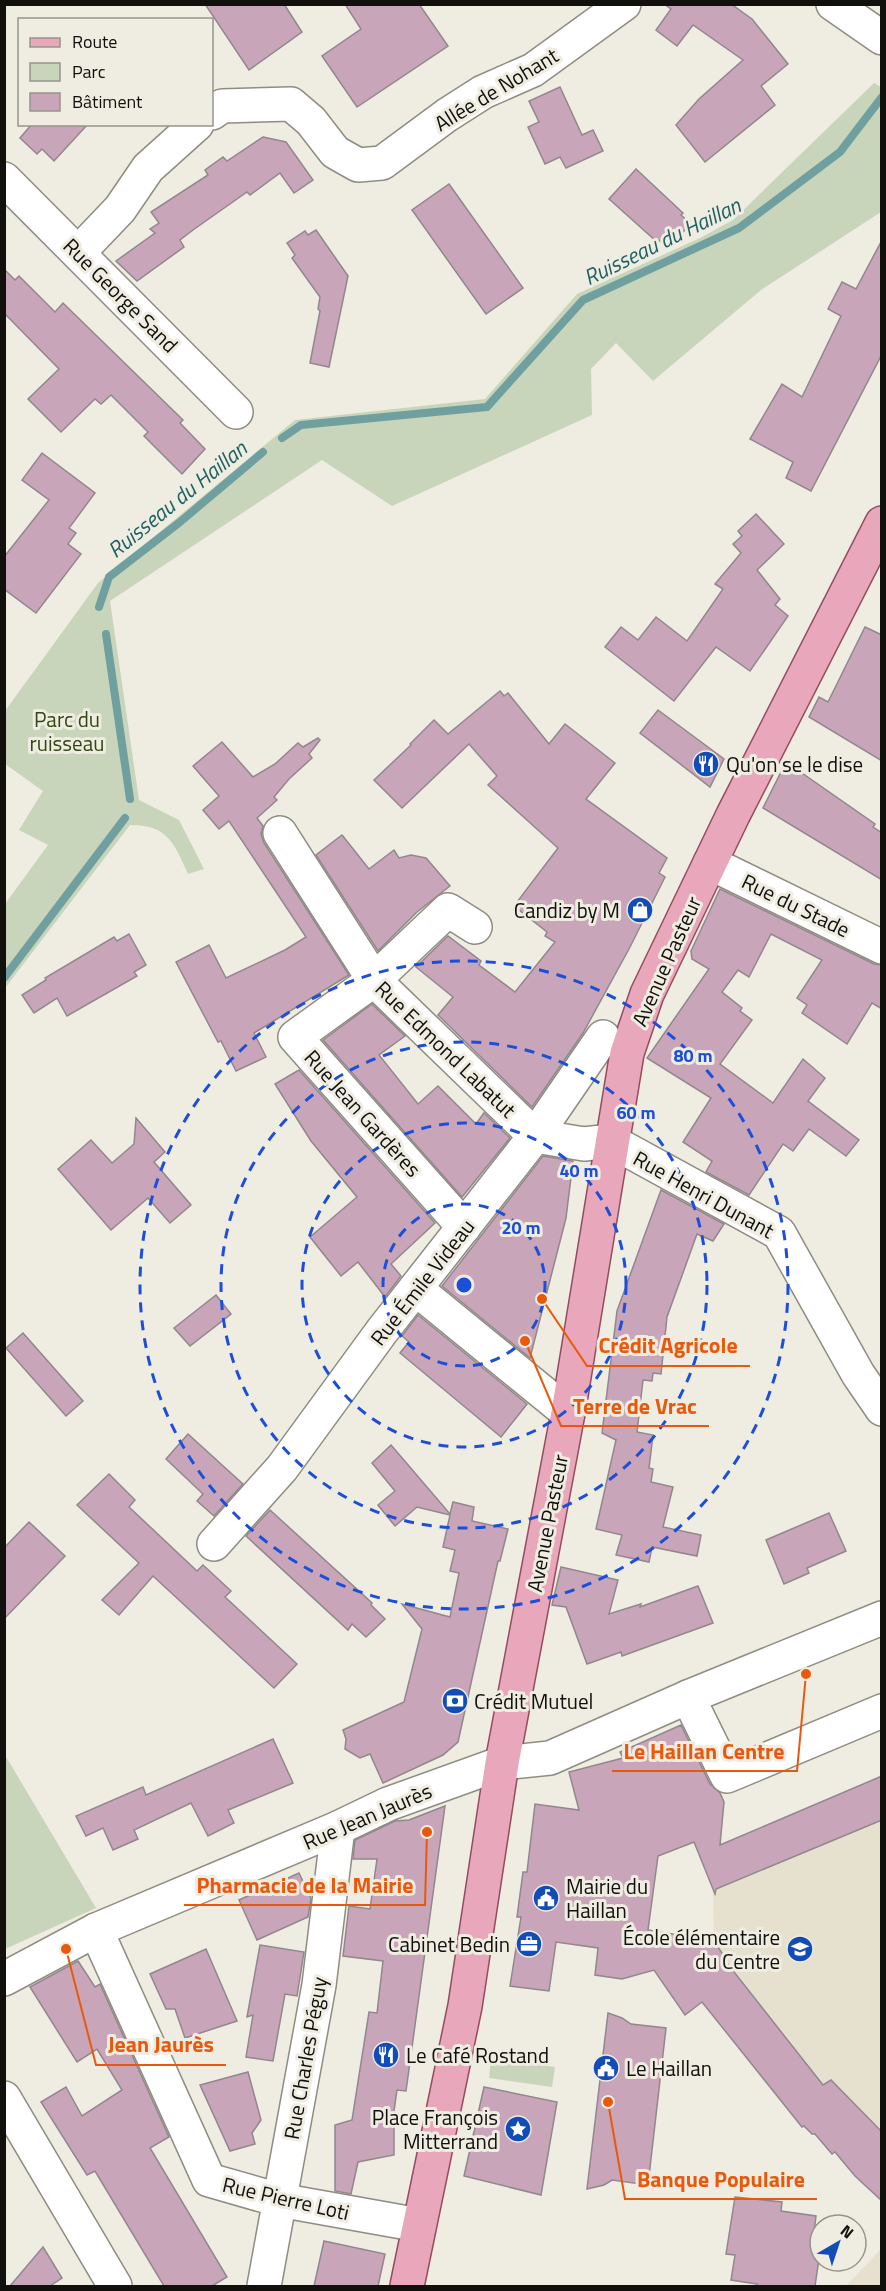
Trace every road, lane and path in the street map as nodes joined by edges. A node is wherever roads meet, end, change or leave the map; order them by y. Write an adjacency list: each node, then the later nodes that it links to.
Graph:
1 (624, 4): 4 (street, Allée de Nohant)
2 (833, 4): 3 (street)
3 (882, 38)
4 (213, 112)
5 (195, 126): 7 (street)
6 (4, 179): 7 (street, Rue George Sand)
7 (79, 252): 8 (street, Rue George Sand)
8 (236, 412)
9 (882, 523): 11 (main road, Avenue Pasteur)
10 (280, 833): 14 (street, Rue Edmond Labatut)
11 (710, 863): 13 (street, Rue du Stade); 17 (main road, Avenue Pasteur)
12 (475, 927): 14 (street, Rue Jean Gardères)
13 (882, 947)
14 (374, 981): 16 (street, Rue Edmond Labatut); 18 (street, Rue Jean Gardères)
15 (603, 1036): 16 (street, Rue Émile Videau)
16 (535, 1136): 17 (street); 18 (street, Rue Émile Videau)
17 (611, 1141): 20 (street, Rue Henri Dunant); 21 (main road, Avenue Pasteur)
18 (464, 1227): 19 (street, Rue Émile Videau)
19 (416, 1289): 21 (street); 22 (street, Rue Émile Videau)
20 (882, 1408)
21 (568, 1413): 26 (main road, Avenue Pasteur)
22 (214, 1544)
23 (882, 1618): 24 (street, Rue Jean Jaurès)
24 (688, 1697): 25 (street); 26 (street, Rue Jean Jaurès)
25 (882, 1712)
26 (502, 1763): 27 (street, Rue Jean Jaurès); 32 (main road, Avenue Pasteur)
27 (338, 1828): 28 (street, Rue Jean Jaurès); 31 (street, Rue Charles Péguy)
28 (96, 1930): 29 (street, Rue Jean Jaurès); 31 (street, Rue Pierre Loti)
29 (4, 1979)
30 (4, 2098): 33 (street)
31 (279, 2200): 32 (street, Rue Pierre Loti); 34 (street, Rue Charles Péguy)
32 (419, 2225): 35 (main road, Avenue Pasteur)
33 (115, 2286)
34 (264, 2286)
35 (407, 2286)

